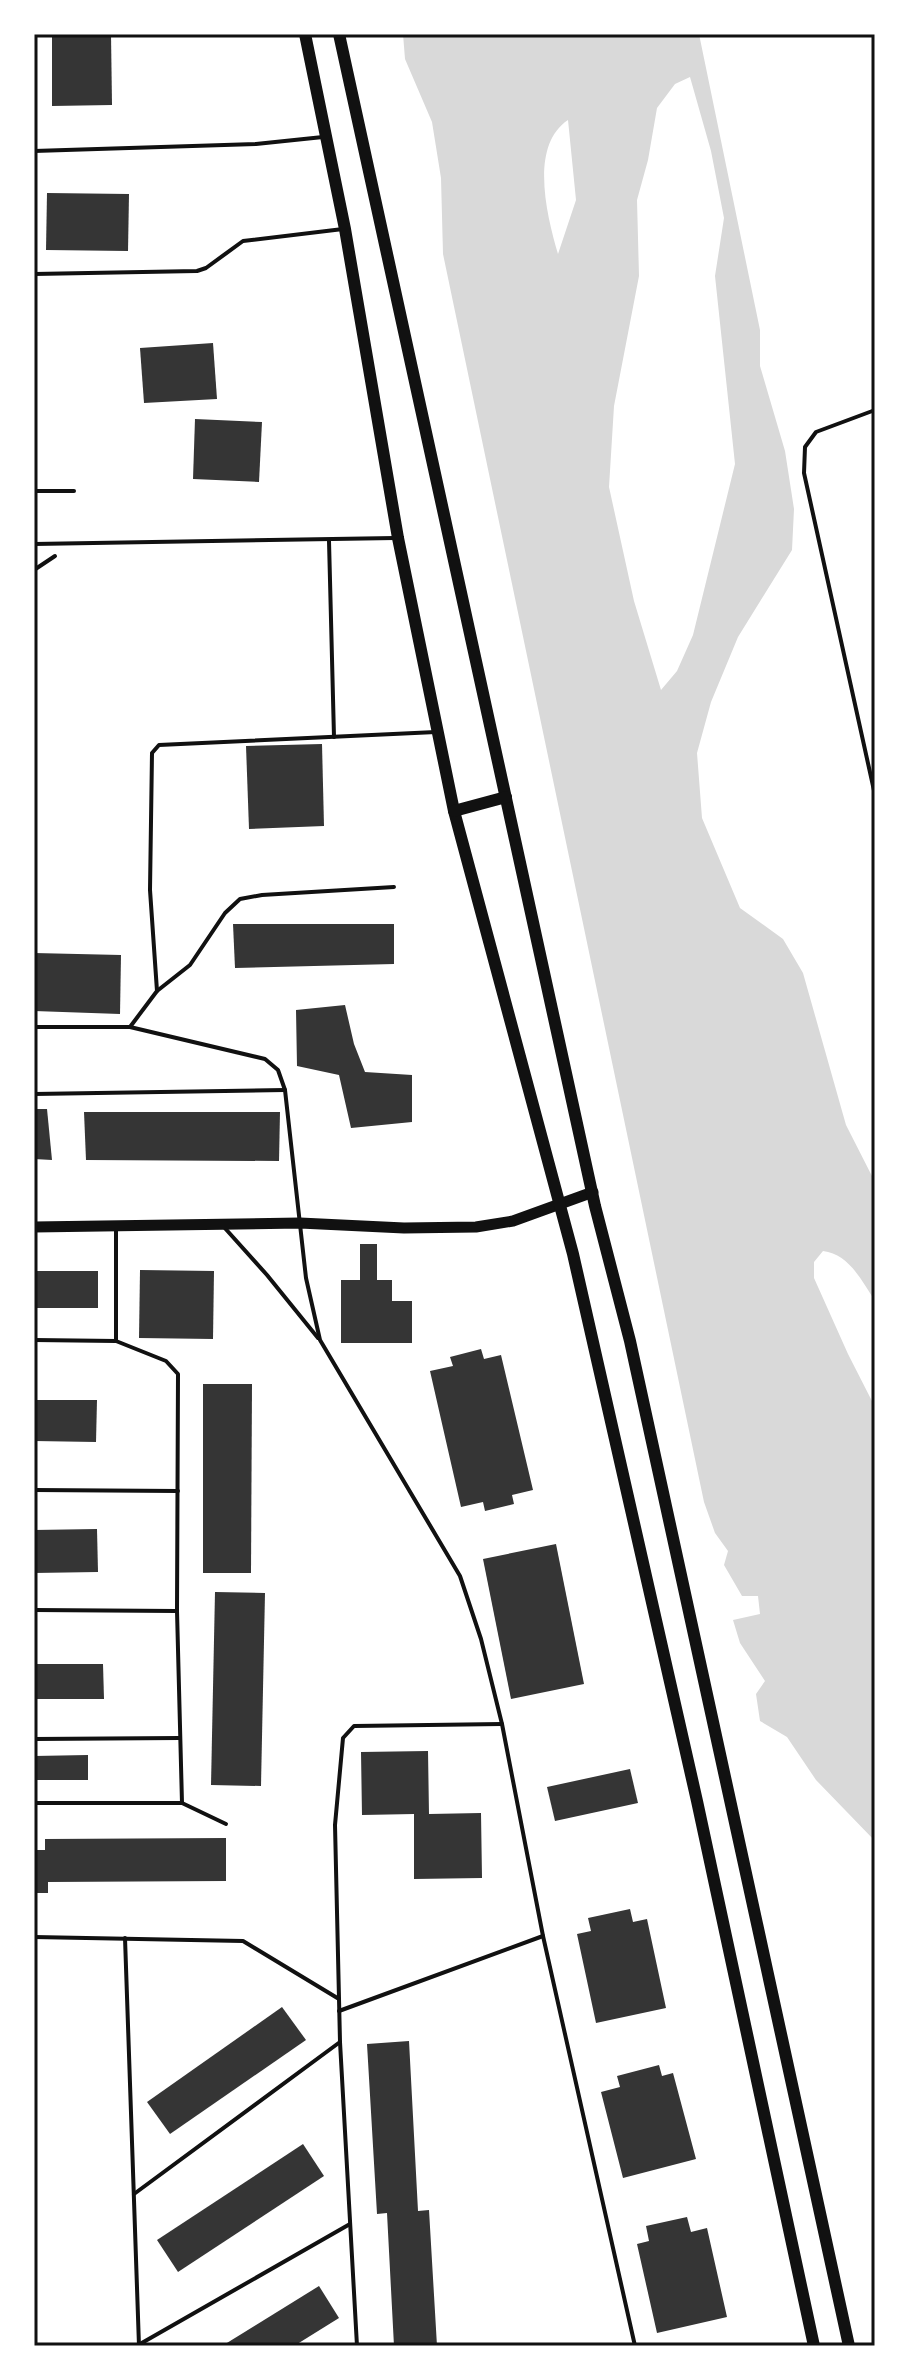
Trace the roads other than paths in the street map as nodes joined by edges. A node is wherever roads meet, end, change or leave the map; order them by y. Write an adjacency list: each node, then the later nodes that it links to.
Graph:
1 (305, 34): 3 (main road)
2 (339, 34): 16 (main road)
3 (326, 137): 4 (lane); 5 (main road)
4 (34, 151)
5 (345, 229): 6 (lane); 10 (main road)
6 (34, 274)
7 (875, 410): 15 (lane)
8 (34, 491): 9 (lane)
9 (74, 491)
10 (398, 538): 11 (lane); 13 (main road)
11 (329, 541): 12 (lane); 14 (lane)
12 (34, 544)
13 (436, 732): 14 (lane); 17 (main road)
14 (334, 737): 19 (lane)
15 (875, 795)
16 (506, 797): 17 (main road); 24 (main road)
17 (454, 811): 25 (main road)
18 (394, 887): 19 (lane)
19 (157, 991): 21 (lane)
20 (34, 1027): 21 (lane)
21 (130, 1027): 22 (lane)
22 (285, 1090): 23 (lane); 26 (lane)
23 (34, 1094)
24 (593, 1192): 25 (street); 55 (main road)
25 (558, 1206): 26 (street); 54 (main road)
26 (300, 1223): 27 (street); 31 (lane)
27 (221, 1225): 29 (street); 31 (lane)
28 (34, 1227): 29 (street)
29 (116, 1227): 32 (lane)
30 (34, 1340): 32 (lane)
31 (320, 1340): 37 (lane)
32 (116, 1341): 34 (lane)
33 (34, 1490): 34 (lane)
34 (178, 1491): 36 (lane)
35 (34, 1610): 36 (lane)
36 (177, 1611): 38 (lane)
37 (502, 1724): 43 (lane); 46 (lane)
38 (180, 1738): 39 (lane); 41 (lane)
39 (34, 1739)
40 (34, 1803): 41 (lane)
41 (182, 1803): 42 (lane)
42 (226, 1824)
43 (543, 1936): 47 (lane); 53 (lane)
44 (34, 1937): 45 (lane)
45 (125, 1938): 46 (lane); 49 (lane)
46 (339, 1999): 47 (lane)
47 (339, 2011): 48 (lane)
48 (340, 2042): 49 (lane); 50 (lane)
49 (134, 2194): 51 (lane)
50 (350, 2224): 51 (lane); 52 (lane)
51 (139, 2345)
52 (357, 2346)
53 (635, 2346)
54 (814, 2346)
55 (849, 2346)

